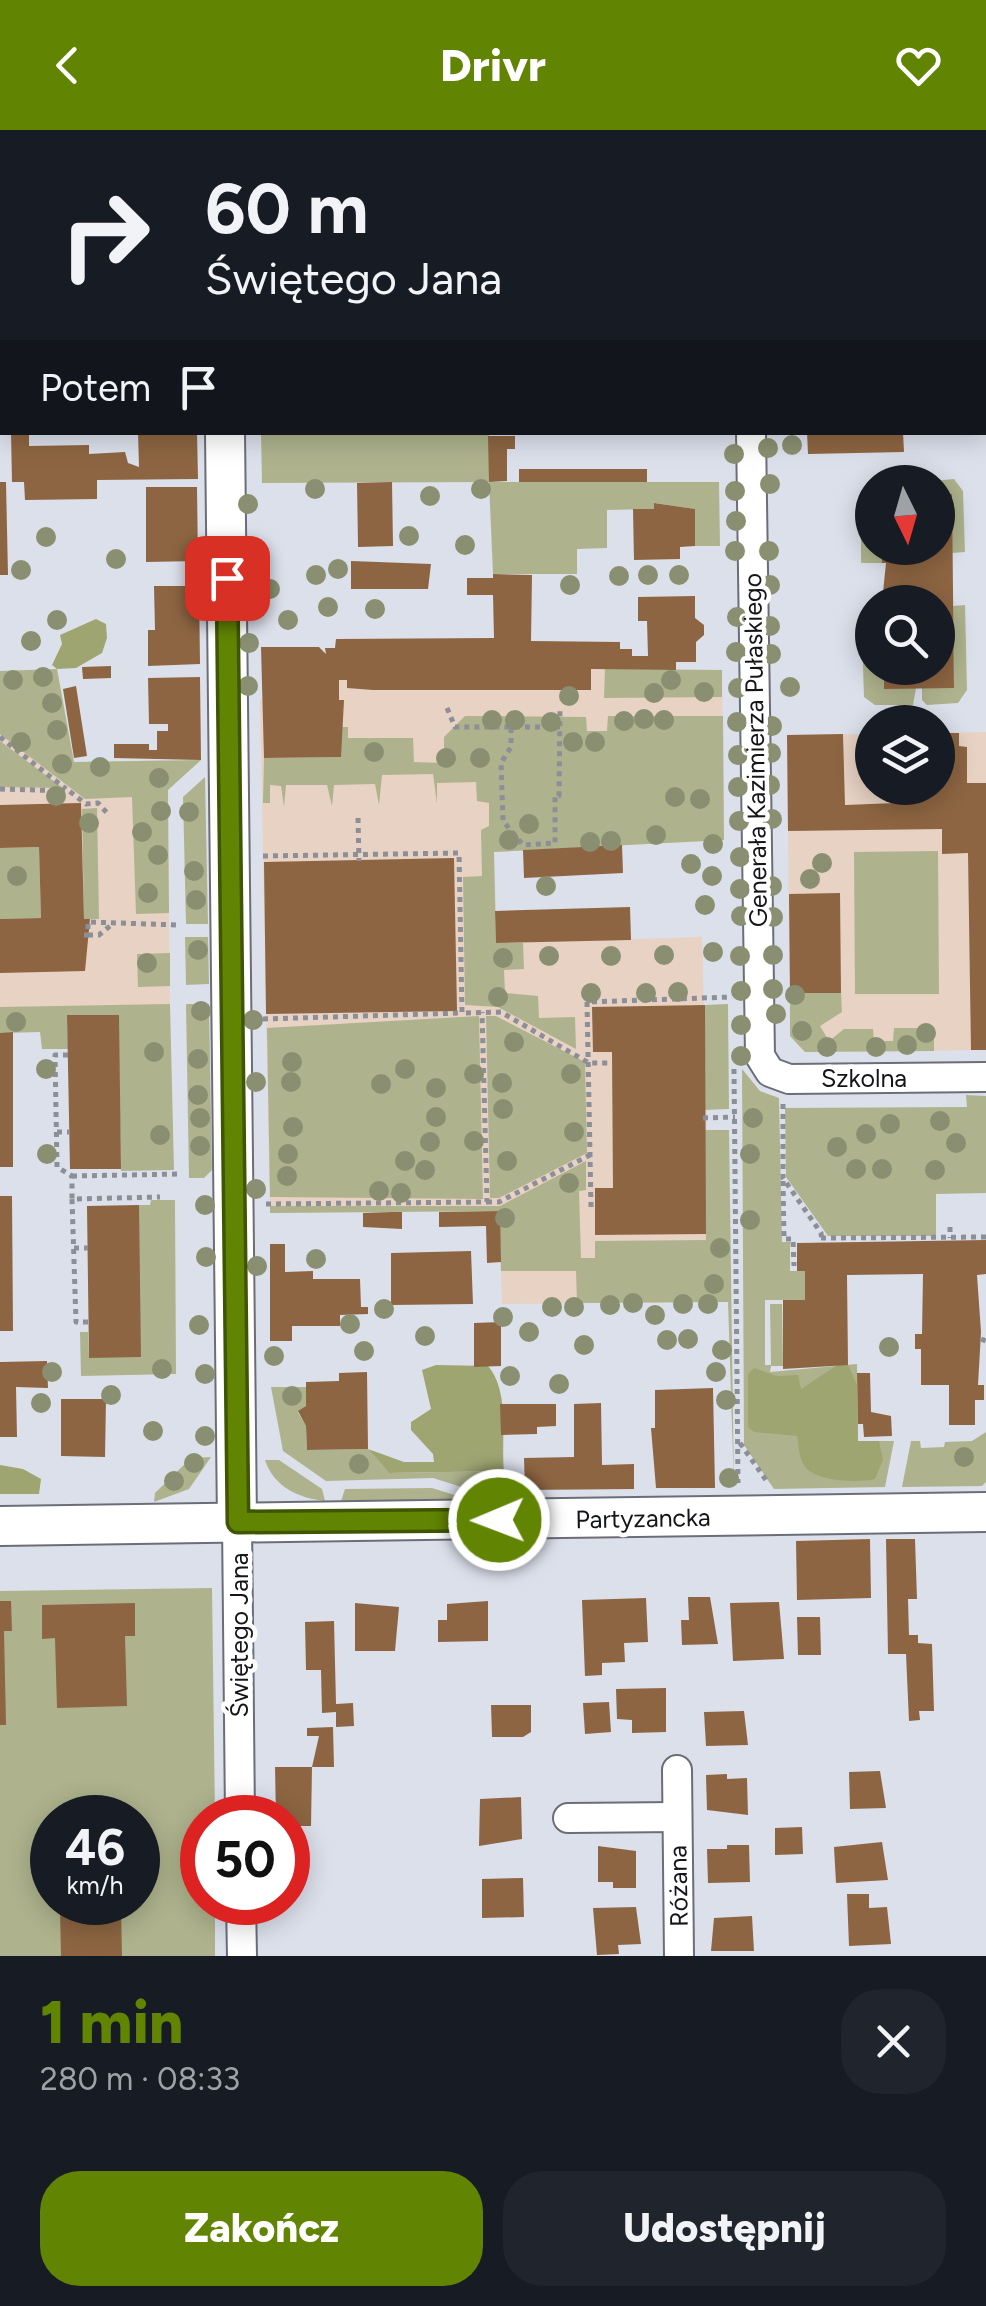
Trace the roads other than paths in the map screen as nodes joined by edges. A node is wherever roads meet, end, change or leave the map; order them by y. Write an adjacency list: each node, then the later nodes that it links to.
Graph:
1 (225, 435): 6 (main road, Świętego Jana)
2 (751, 435): 3 (street, Generała Kazimierza Pułaskiego)
3 (765, 1066): 4 (street, Szkolna)
4 (980, 1079)
5 (986, 1512): 6 (main road, Partyzancka)
6 (238, 1522): 7 (main road, Partyzancka); 9 (street, Świętego Jana)
7 (0, 1526)
8 (677, 1770): 10 (street, Różana)
9 (240, 1795)
10 (677, 1817): 11 (street, Różana); 14 (street, Różana)
11 (568, 1818)
12 (241, 1925): 13 (street)
13 (242, 1956)
14 (678, 1956)

